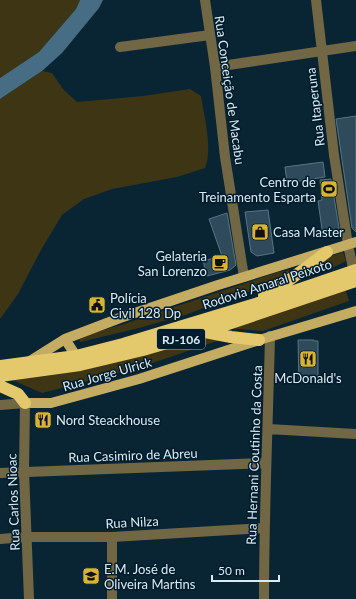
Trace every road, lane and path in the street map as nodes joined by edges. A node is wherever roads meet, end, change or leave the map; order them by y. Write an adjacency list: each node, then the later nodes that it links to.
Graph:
1 (205, 0): 3 (street, Rua Conceição de Macabu)
2 (316, 0): 6 (street, Rua Itaperuna)
3 (210, 36): 5 (street); 7 (street, Rua Conceição de Macabu)
4 (356, 46): 6 (street)
5 (120, 47)
6 (322, 51): 7 (street); 8 (street, Rua Itaperuna)
7 (215, 67): 11 (street, Rua Conceição de Macabu)
8 (352, 244): 9 (main road); 10 (street, Rua Itaperuna)
9 (327, 252): 11 (main road); 12 (highway)
10 (355, 274): 12 (highway, Rodovia Amaral Peixoto / RJ-106); 14 (highway, Rodovia Amaral Peixoto / RJ-106)
11 (244, 277): 16 (main road)
12 (234, 310): 17 (highway, Rodovia Amaral Peixoto / RJ-106)
13 (356, 311): 15 (main road, Rua Jorge Ulrick)
14 (204, 332): 15 (highway); 20 (highway, Rodovia Amaral Peixoto / RJ-106)
15 (265, 338): 22 (main road, Rua Jorge Ulrick); 24 (street, Rua Hernani Coutinho da Costa)
16 (65, 339): 17 (main road); 18 (main road)
17 (76, 356): 18 (highway, Rodovia Amaral Peixoto / RJ-106)
18 (28, 362): 19 (highway, Rodovia Amaral Peixoto / RJ-106)
19 (0, 366)
20 (0, 376)
21 (0, 386): 22 (highway)
22 (25, 403): 23 (street, Rua Jorge Ulrick); 27 (street, Rua Carlos Nioac)
23 (0, 405)
24 (268, 429): 25 (street); 26 (street, Rua Hernani Coutinho da Costa)
25 (356, 434)
26 (266, 463): 27 (street, Rua Casimiro de Abreu); 29 (street, Rua Hernani Coutinho da Costa)
27 (24, 472): 28 (street, Rua Casimiro de Abreu); 30 (street, Rua Carlos Nioac)
28 (0, 473)
29 (264, 528): 31 (street, Rua Nilza); 35 (street, Rua Hernani Coutinho da Costa)
30 (26, 537): 31 (street, Rua Nilza); 32 (street, Rua Nilza); 33 (street, Rua Carlos Nioac)
31 (112, 537): 34 (street)
32 (0, 539)
33 (29, 599)
34 (112, 599)
35 (264, 599)

